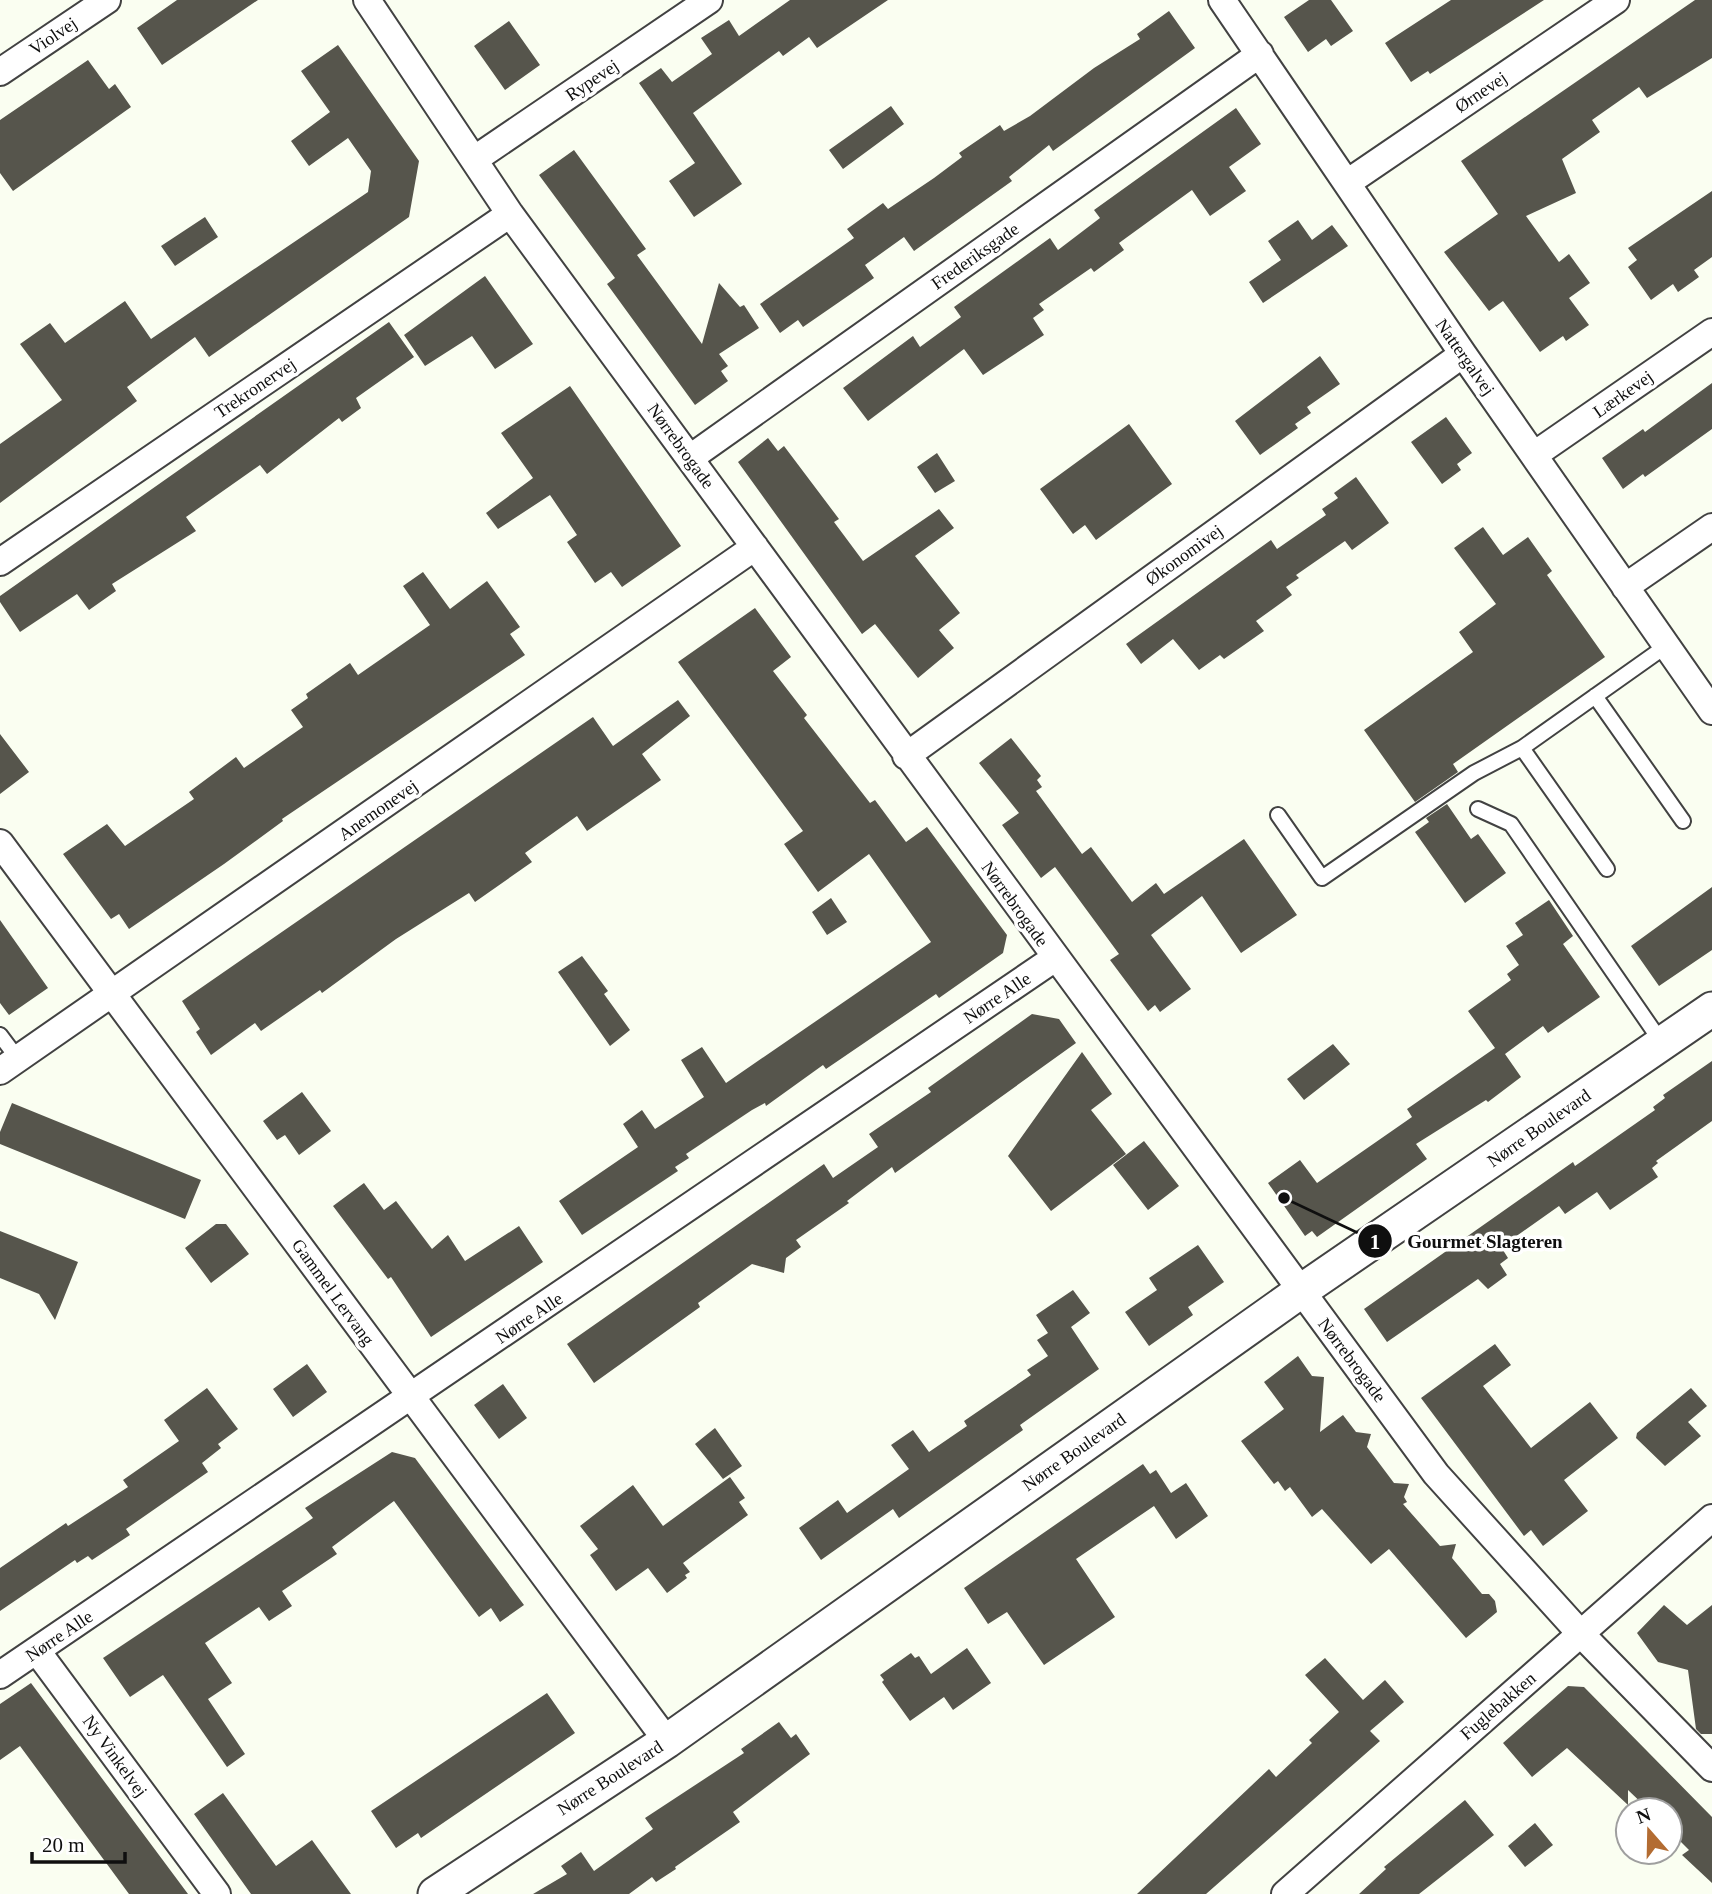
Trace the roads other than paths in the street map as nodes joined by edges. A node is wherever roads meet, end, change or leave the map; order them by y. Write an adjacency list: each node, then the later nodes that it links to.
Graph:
1 (107, 0): 7 (street, Violvej)
2 (367, 0): 8 (street, Nørrebrogade)
3 (709, 0): 8 (street, Rypevej)
4 (1222, 0): 6 (street, Nattergalvej)
5 (1616, 0): 9 (street, Ørnevej)
6 (1260, 54): 9 (street, Nattergalvej); 14 (street, Frederiksgade)
7 (0, 72)
8 (475, 159): 10 (street, Nørrebrogade)
9 (1347, 183): 12 (street, Nattergalvej)
10 (510, 214): 14 (street, Nørrebrogade); 17 (street, Trekronervej)
11 (1712, 332): 13 (street, Lærkevej)
12 (1463, 354): 13 (street, Nattergalvej); 23 (street, Økonomivej)
13 (1534, 455): 18 (street, Nattergalvej)
14 (690, 458): 16 (street, Nørrebrogade)
15 (1712, 527): 18 (street)
16 (755, 547): 23 (street, Nørrebrogade); 30 (street, Anemonevej)
17 (0, 562)
18 (1625, 587): 19 (street, Nattergalvej)
19 (1666, 646): 20 (lane); 21 (street, Nattergalvej)
20 (1595, 696): 22 (lane); 26 (lane)
21 (1712, 711)
22 (1522, 748): 25 (lane); 28 (lane)
23 (906, 756): 29 (street, Nørrebrogade)
24 (1478, 809): 33 (lane)
25 (1279, 815)
26 (1683, 821)
27 (0, 843): 30 (street, Gammel Lervang)
28 (1607, 869)
29 (1055, 958): 35 (street, Nørrebrogade); 36 (street, Nørre Alle)
30 (111, 994): 34 (street, Anemonevej); 36 (street, Gammel Lervang)
31 (1712, 1009): 33 (street, Nørre Boulevard)
32 (0, 1035): 34 (lane)
33 (1662, 1043): 35 (street, Nørre Boulevard)
34 (9, 1065)
35 (1301, 1291): 38 (street, Nørrebrogade); 41 (street, Nørre Boulevard)
36 (411, 1398): 39 (street, Nørre Alle); 41 (street, Gammel Lervang)
37 (1712, 1518): 38 (street, Fuglebakken)
38 (1580, 1633): 42 (street, Nørrebrogade); 45 (street, Fuglebakken)
39 (37, 1651): 40 (street, Nørre Alle); 43 (street, Ny Vinkelvej)
40 (0, 1675)
41 (667, 1741): 44 (street, Nørre Boulevard)
42 (1712, 1768)
43 (217, 1894)
44 (435, 1894)
45 (1285, 1894)

